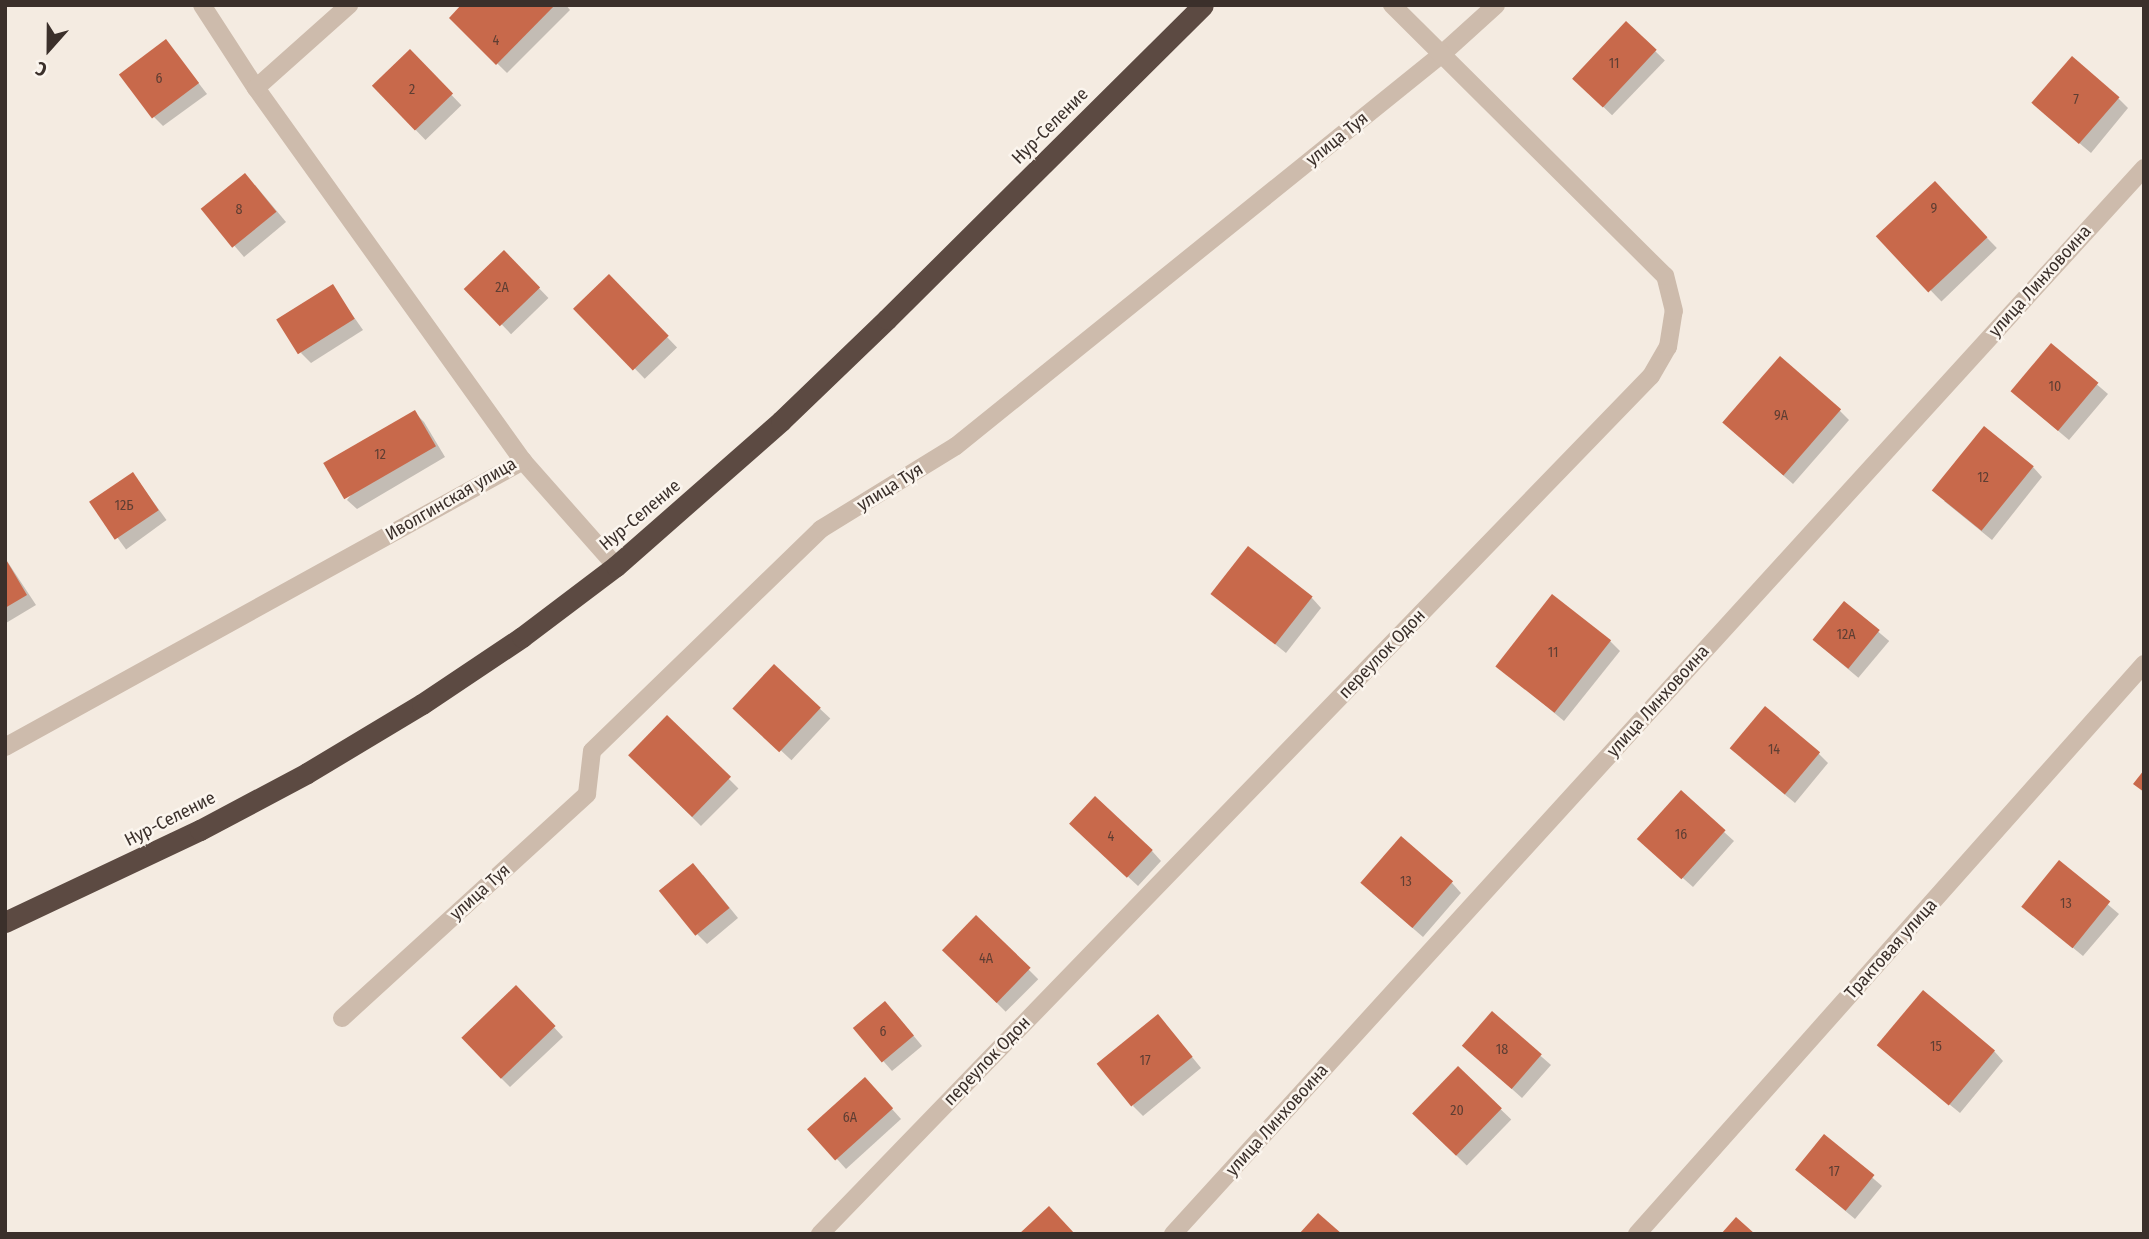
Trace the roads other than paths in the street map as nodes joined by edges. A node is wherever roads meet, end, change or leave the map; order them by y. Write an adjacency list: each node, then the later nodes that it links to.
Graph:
1 (202, 5): 7 (street, Иволгинская улица)
2 (349, 5): 7 (street)
3 (1203, 5): 10 (highway, Нур-Селение)
4 (1392, 5): 6 (street, переулок Одон)
5 (1496, 5): 6 (street, улица Туя)
6 (1442, 54): 14 (street, улица Туя); 15 (street, переулок Одон)
7 (256, 88): 9 (street, Иволгинская улица)
8 (2144, 168): 16 (street, улица Линховоина)
9 (523, 461): 10 (street); 12 (street, Иволгинская улица)
10 (616, 566): 13 (highway, Нур-Селение)
11 (2144, 664): 17 (street, Трактовая улица)
12 (5, 747)
13 (5, 922)
14 (342, 1018)
15 (820, 1234)
16 (1173, 1234)
17 (1637, 1234)

